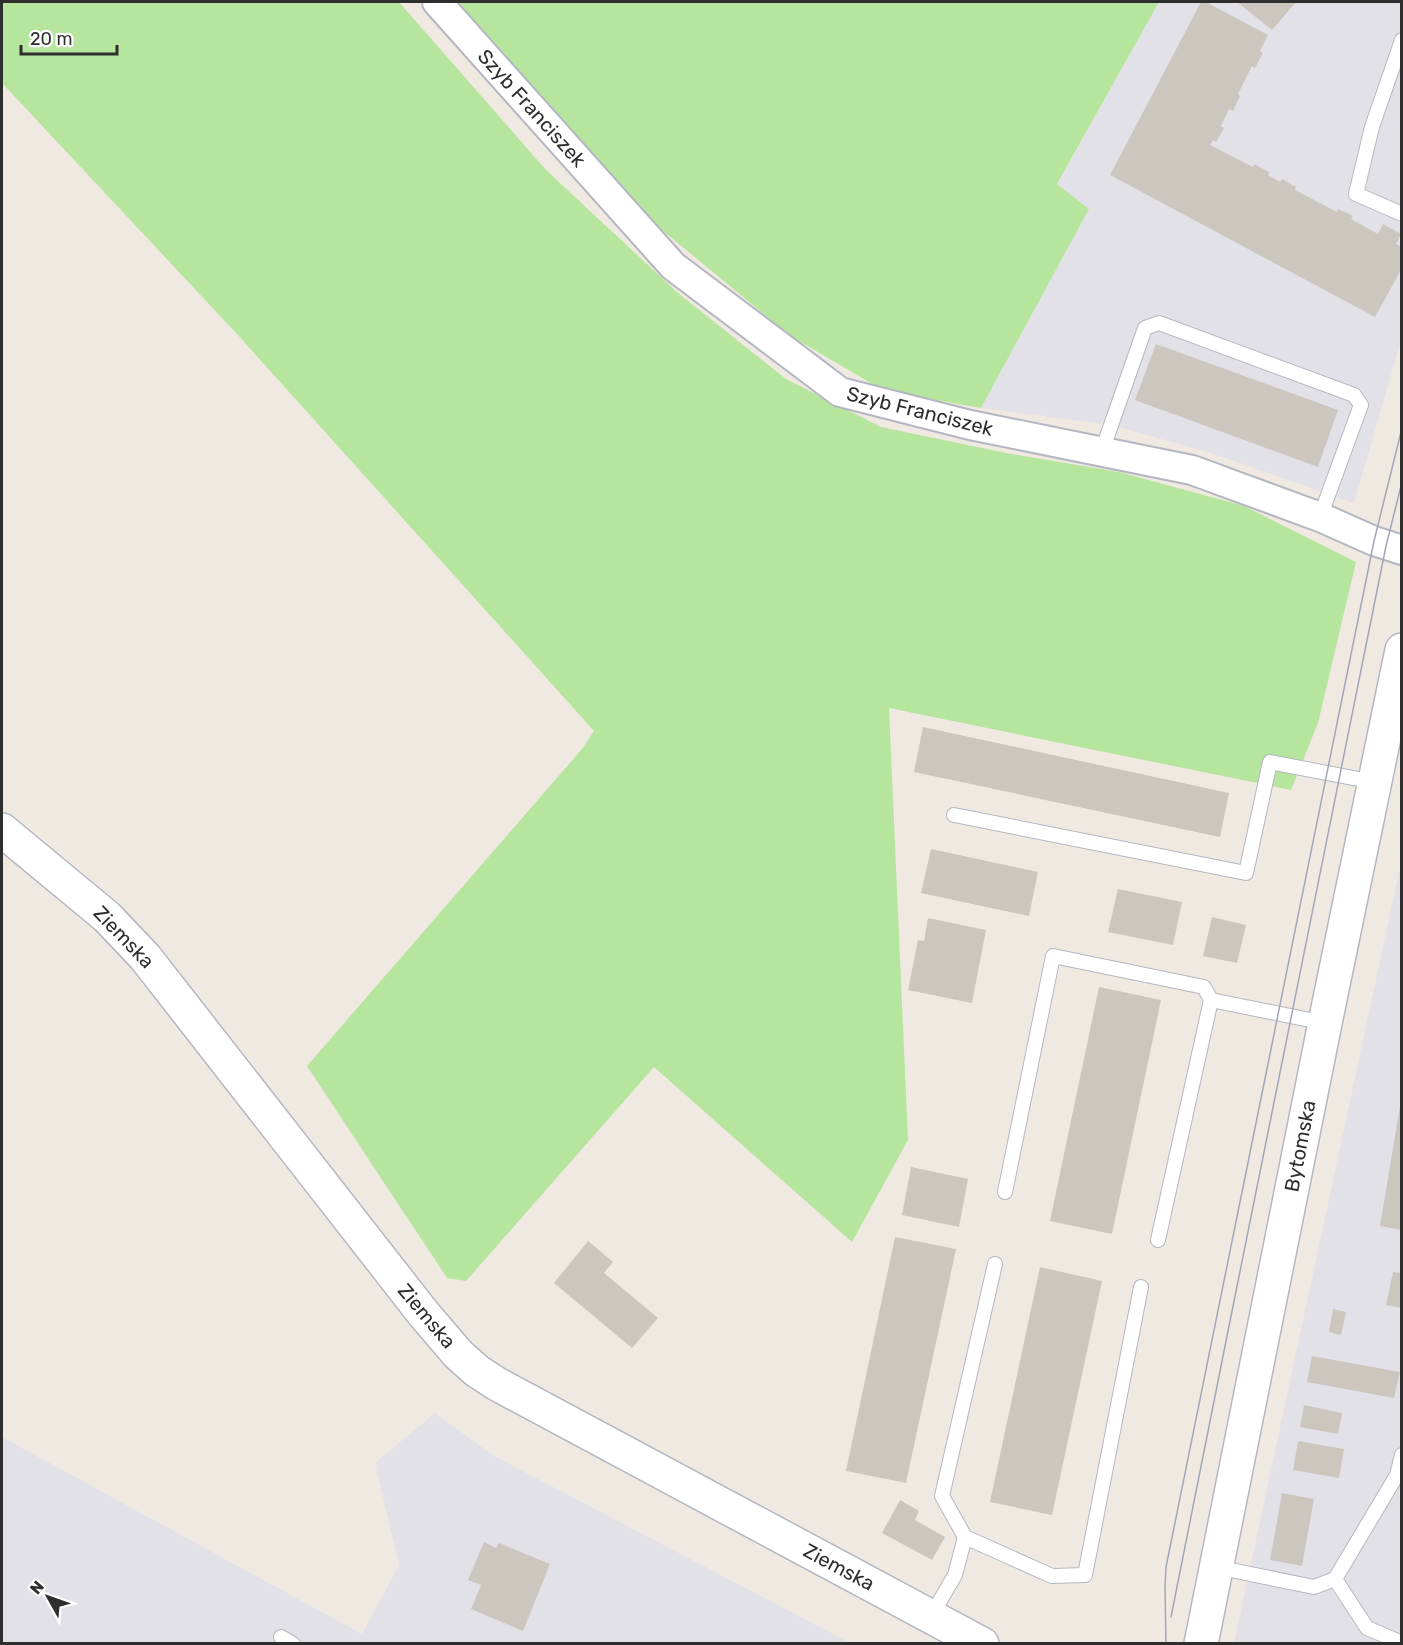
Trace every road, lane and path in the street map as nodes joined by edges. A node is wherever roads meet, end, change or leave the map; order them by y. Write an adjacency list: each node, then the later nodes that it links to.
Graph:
1 (437, 2): 4 (street, Szyb Franciszek)
2 (1401, 40): 3 (lane)
3 (1401, 214)
4 (1102, 451): 5 (street, Szyb Franciszek); 5 (lane)
5 (1320, 516): 6 (street, Szyb Franciszek)
6 (1401, 550)
7 (1401, 650): 8 (street, Bytomska)
8 (1374, 782): 9 (lane); 12 (street, Bytomska)
9 (954, 815)
10 (2, 830): 21 (street, Ziemska)
11 (1211, 1000): 12 (lane); 13 (lane); 14 (lane)
12 (1324, 1023): 19 (street, Bytomska)
13 (1005, 1192)
14 (1158, 1240)
15 (995, 1264): 18 (lane)
16 (1141, 1287): 18 (lane)
17 (1401, 1455): 20 (lane)
18 (965, 1537): 21 (lane)
19 (1216, 1567): 20 (lane); 24 (street, Bytomska)
20 (1335, 1579): 22 (lane)
21 (931, 1616): 23 (street, Ziemska)
22 (1401, 1643)
23 (982, 1644)
24 (1200, 1644)

